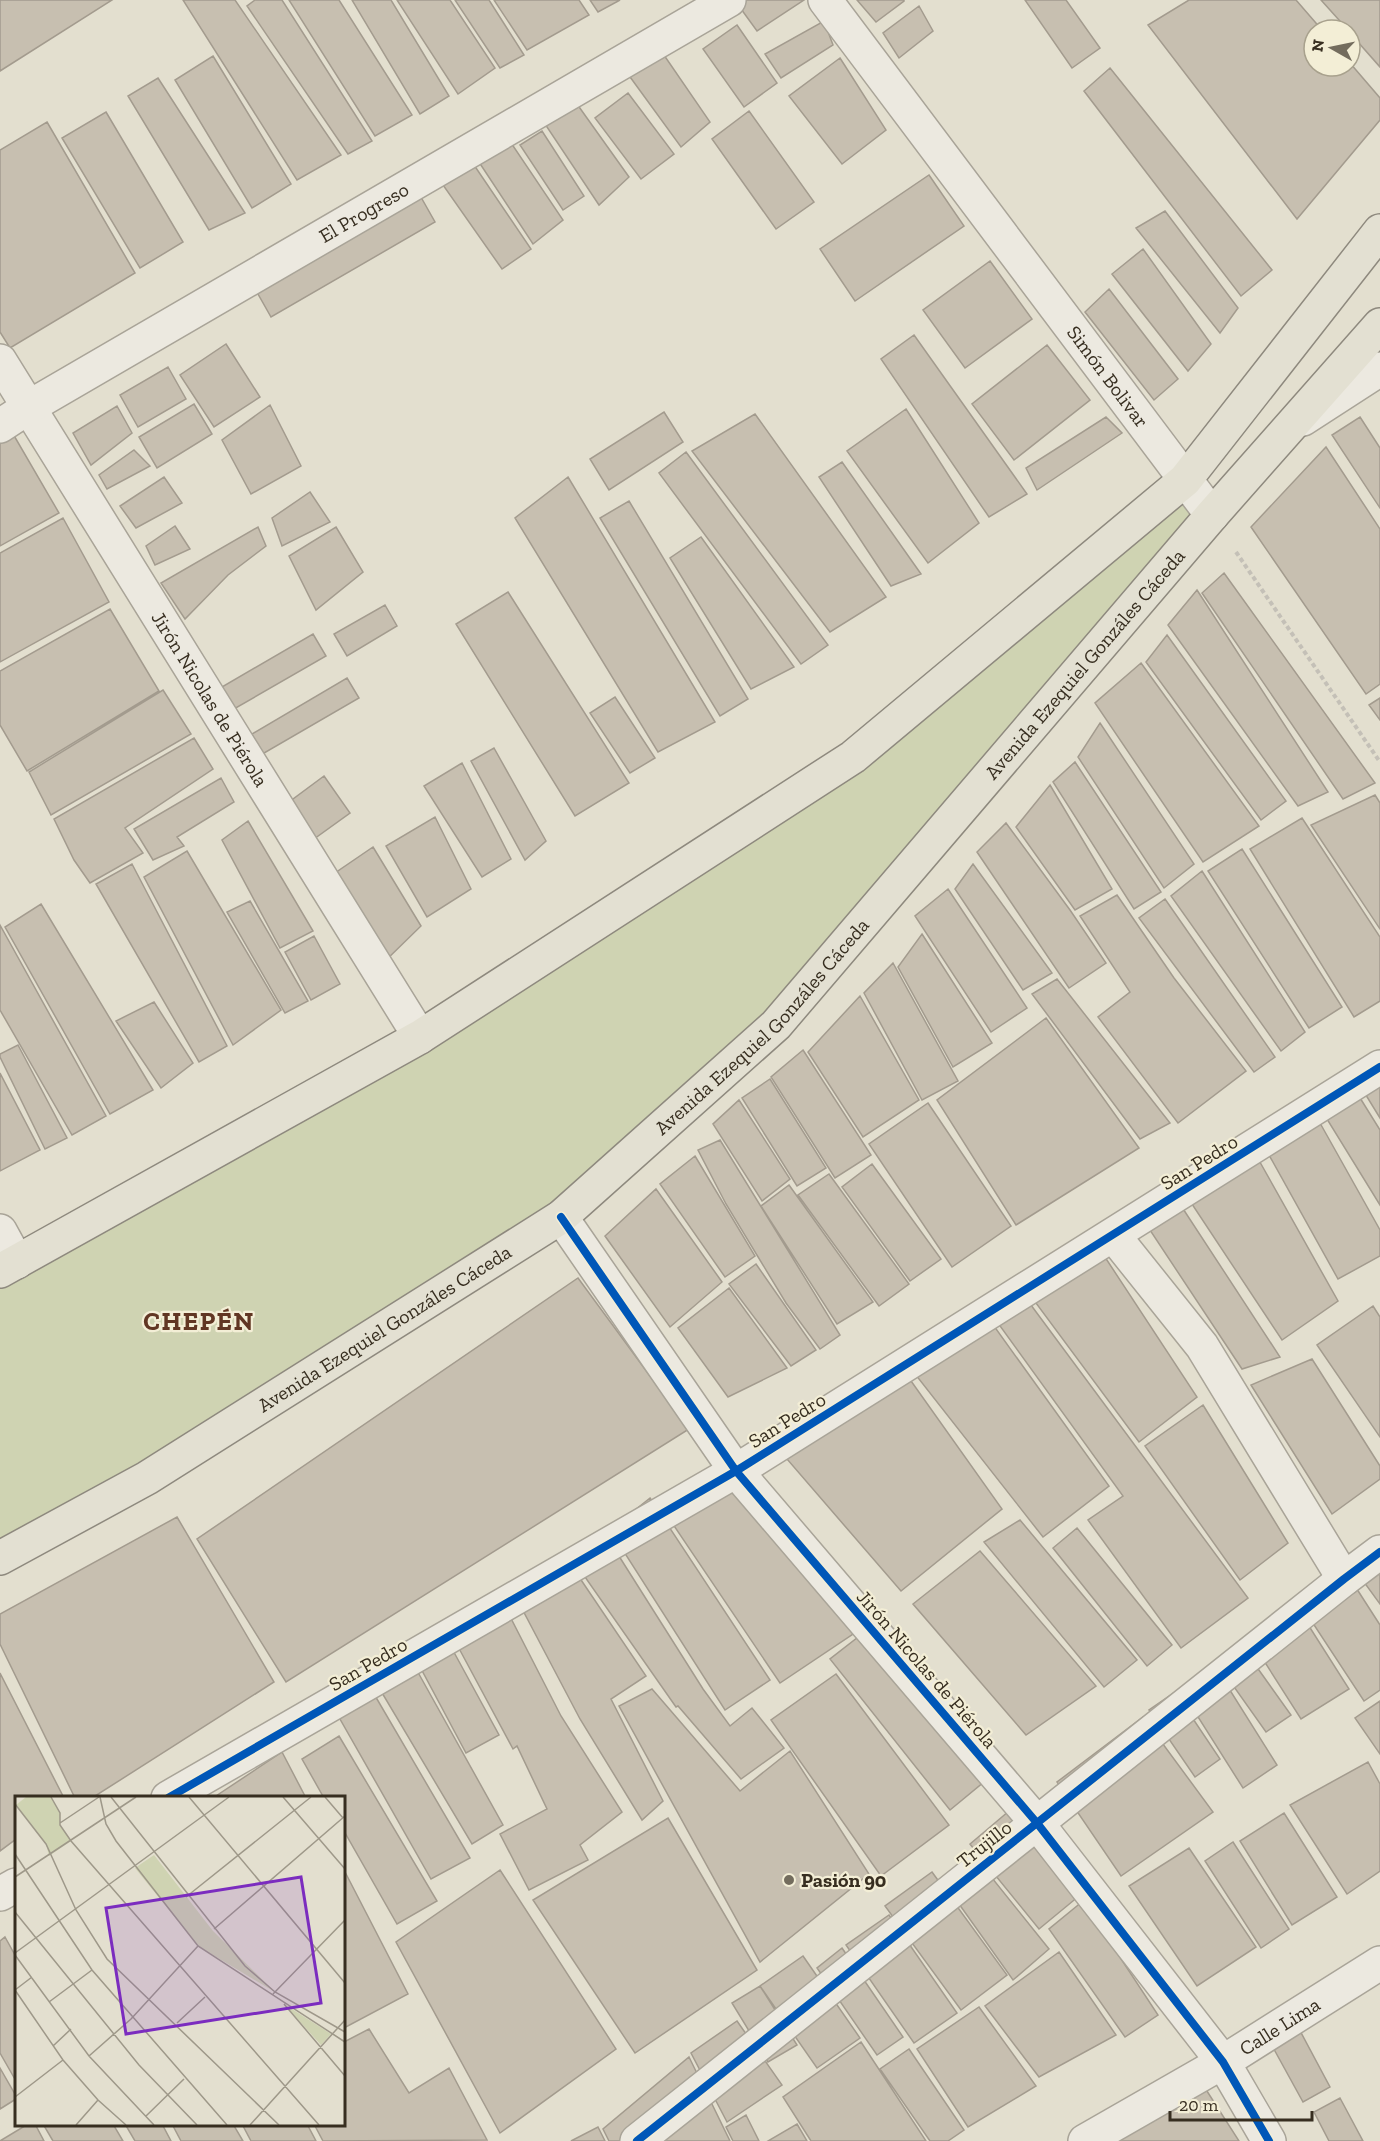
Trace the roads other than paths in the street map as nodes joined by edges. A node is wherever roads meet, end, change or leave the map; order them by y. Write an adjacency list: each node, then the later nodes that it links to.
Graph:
1 (729, 0): 7 (street, El Progreso)
2 (825, 0): 10 (street, Simón Bolivar)
3 (1380, 231): 10 (main road)
4 (1380, 325): 9 (main road, Avenida Ezequiel Gonzáles Cáceda)
5 (0, 361): 7 (street, Jirón Nicolas de Piérola)
6 (1380, 369): 9 (street)
7 (29, 407): 8 (street, El Progreso); 12 (street, Jirón Nicolas de Piérola)
8 (0, 426)
9 (1287, 430): 11 (main road, Avenida Ezequiel Gonzáles Cáceda)
10 (1185, 480): 11 (street, Simón Bolivar); 12 (main road)
11 (1212, 515): 14 (main road, Avenida Ezequiel Gonzáles Cáceda)
12 (420, 1037): 17 (main road)
13 (1380, 1067): 16 (street, San Pedro)
14 (561, 1216): 18 (street, Jirón Nicolas de Piérola); 20 (main road, Avenida Ezequiel Gonzáles Cáceda)
15 (0, 1232): 17 (street)
16 (1114, 1236): 18 (street, San Pedro); 21 (street)
17 (8, 1267)
18 (736, 1471): 22 (street, San Pedro); 23 (street, Jirón Nicolas de Piérola)
19 (1380, 1552): 21 (street, Trujillo)
20 (0, 1558)
21 (1344, 1578): 23 (street, Trujillo)
22 (170, 1796)
23 (1037, 1823): 27 (street, Jirón Nicolas de Piérola); 28 (street, Trujillo)
24 (15, 1886): 25 (street)
25 (0, 1894)
26 (1380, 1963): 27 (street, Calle Lima)
27 (1223, 2062): 29 (street, Calle Lima); 30 (street, Jirón Nicolas de Piérola)
28 (637, 2141)
29 (1085, 2141)
30 (1269, 2141)

